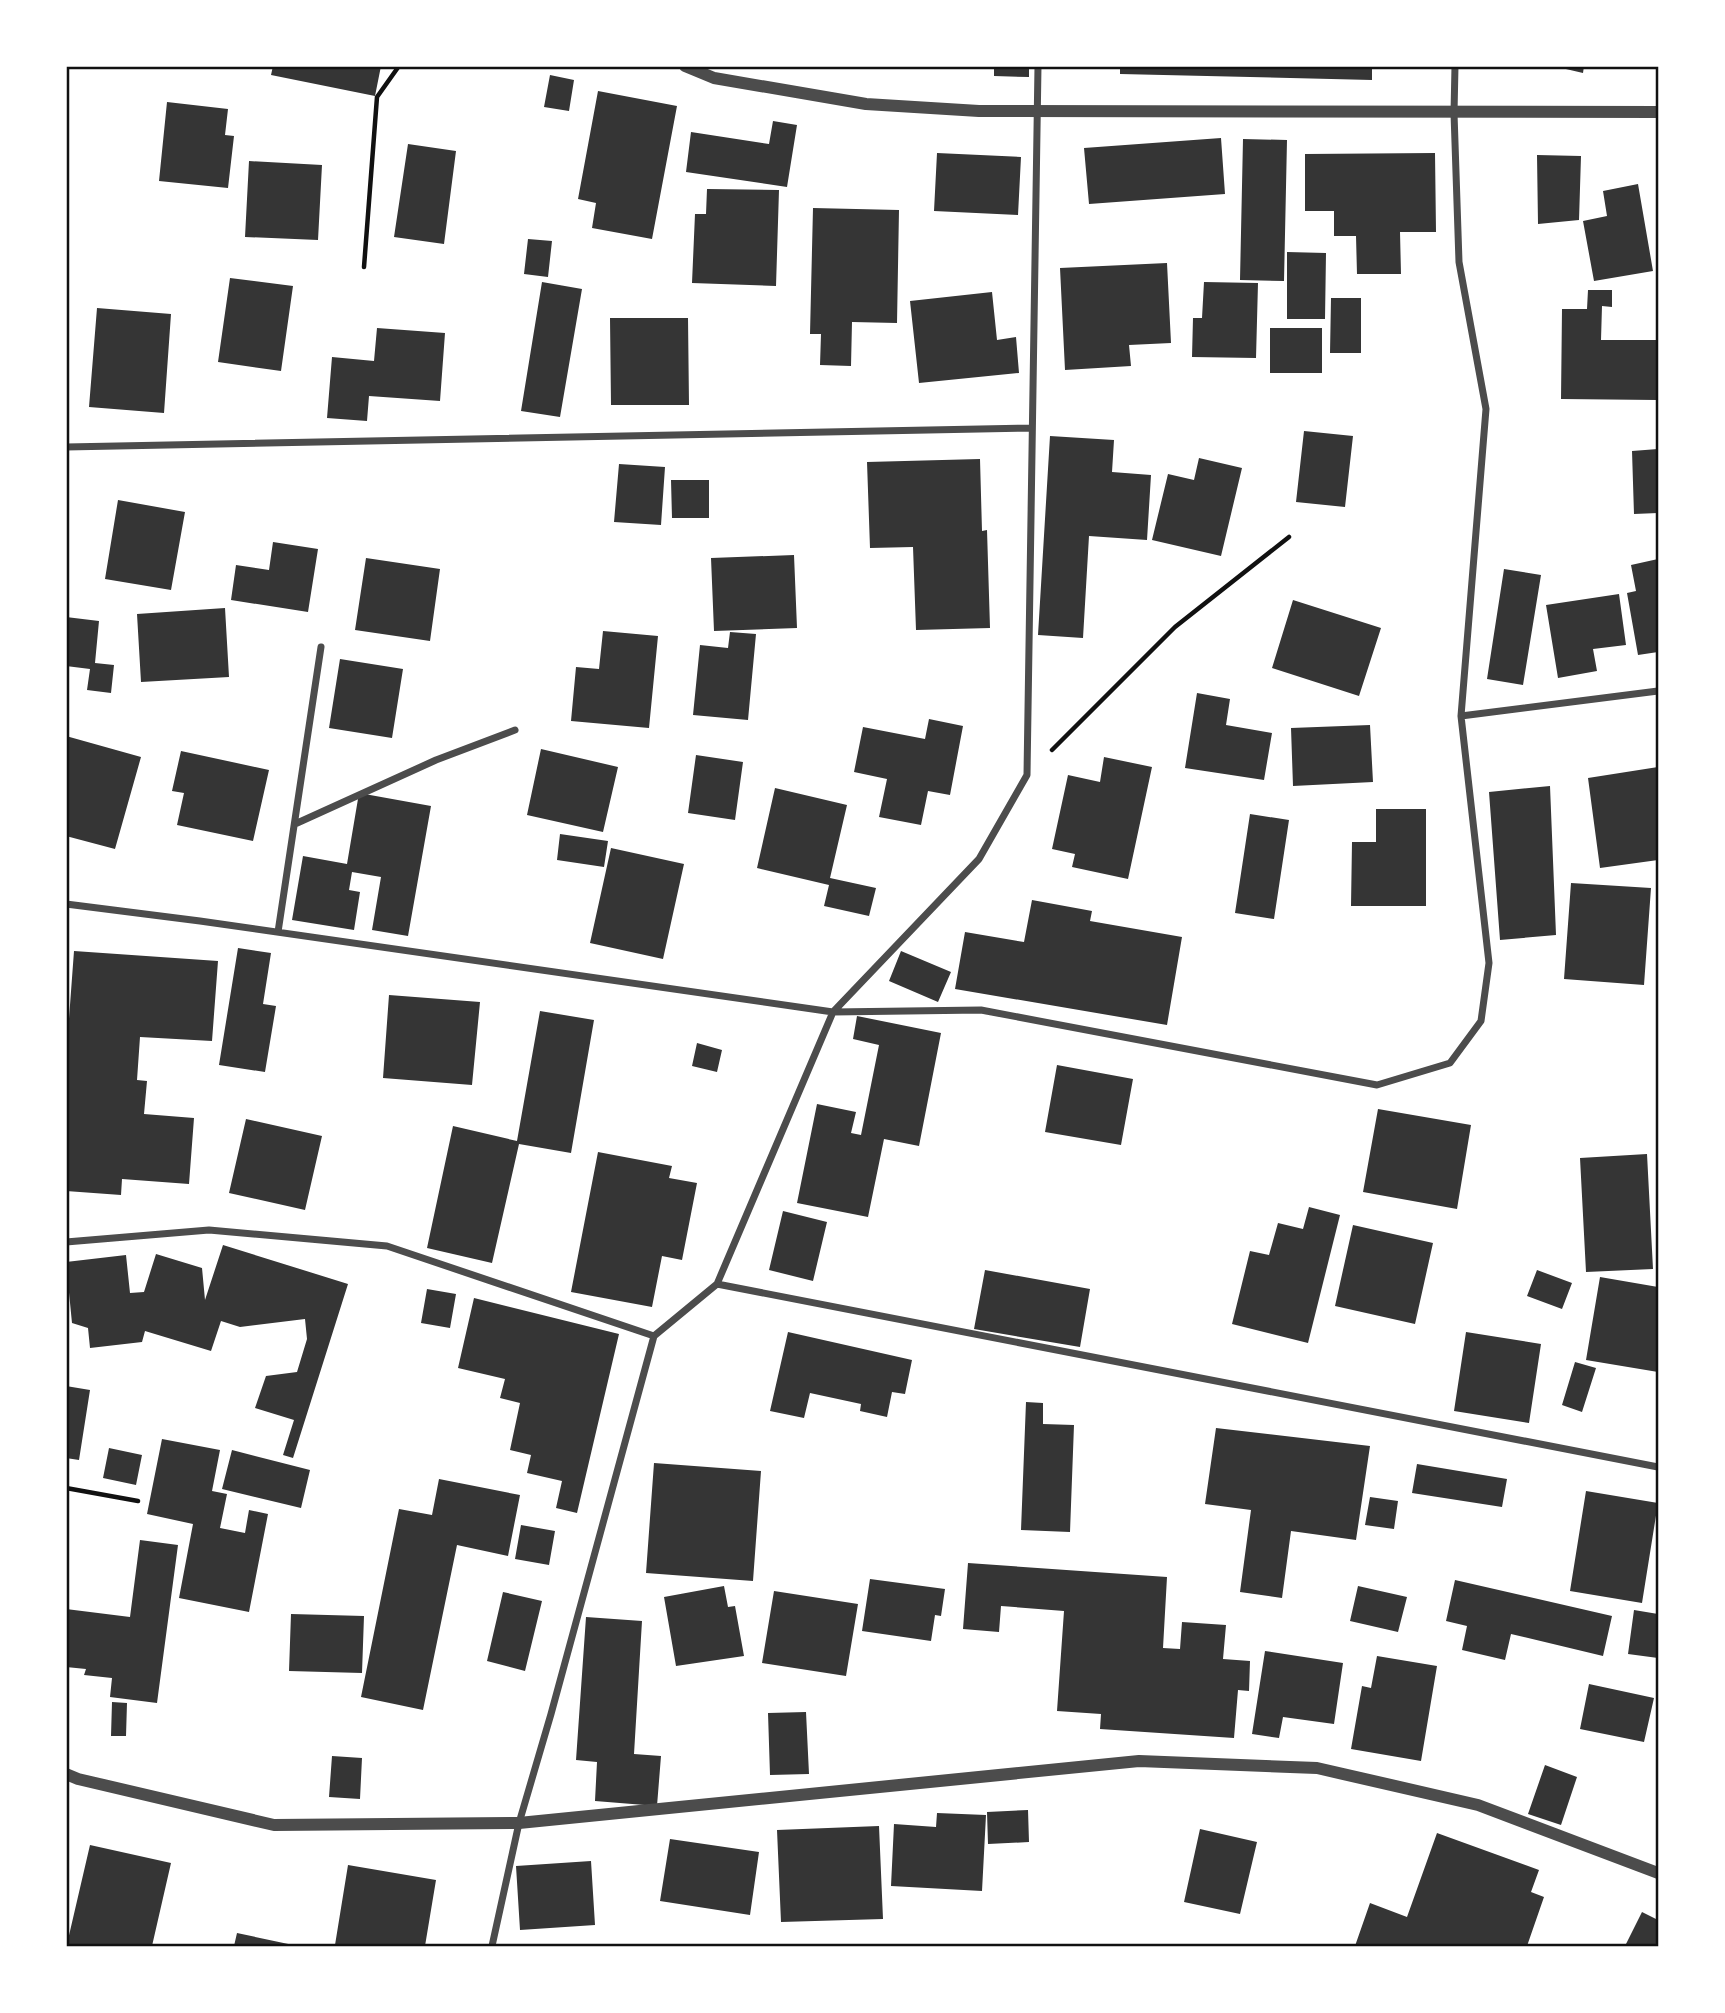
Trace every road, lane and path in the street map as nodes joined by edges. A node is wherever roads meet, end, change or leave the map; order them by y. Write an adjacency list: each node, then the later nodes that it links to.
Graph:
1 (399, 66): 8 (path)
2 (685, 66): 6 (street)
3 (1038, 66): 6 (street)
4 (1455, 66): 7 (street)
5 (1658, 112): 7 (street)
6 (1037, 113): 7 (street); 9 (street)
7 (1454, 113): 14 (street)
8 (364, 267)
9 (1032, 428): 10 (street); 16 (street)
10 (66, 447)
11 (1289, 537): 16 (path)
12 (321, 647): 17 (street)
13 (1658, 691): 14 (street)
14 (1461, 716): 20 (street)
15 (515, 730): 17 (street)
16 (1027, 775): 20 (street)
17 (295, 824): 19 (street)
18 (66, 904): 19 (street)
19 (278, 932): 20 (street)
20 (833, 1012): 22 (street)
21 (66, 1242): 23 (street)
22 (717, 1284): 23 (street); 24 (street)
23 (654, 1336): 28 (street)
24 (1658, 1467)
25 (66, 1488): 26 (path)
26 (138, 1501)
27 (66, 1774): 28 (street)
28 (519, 1823): 29 (street); 30 (street)
29 (1658, 1873)
30 (492, 1947)

